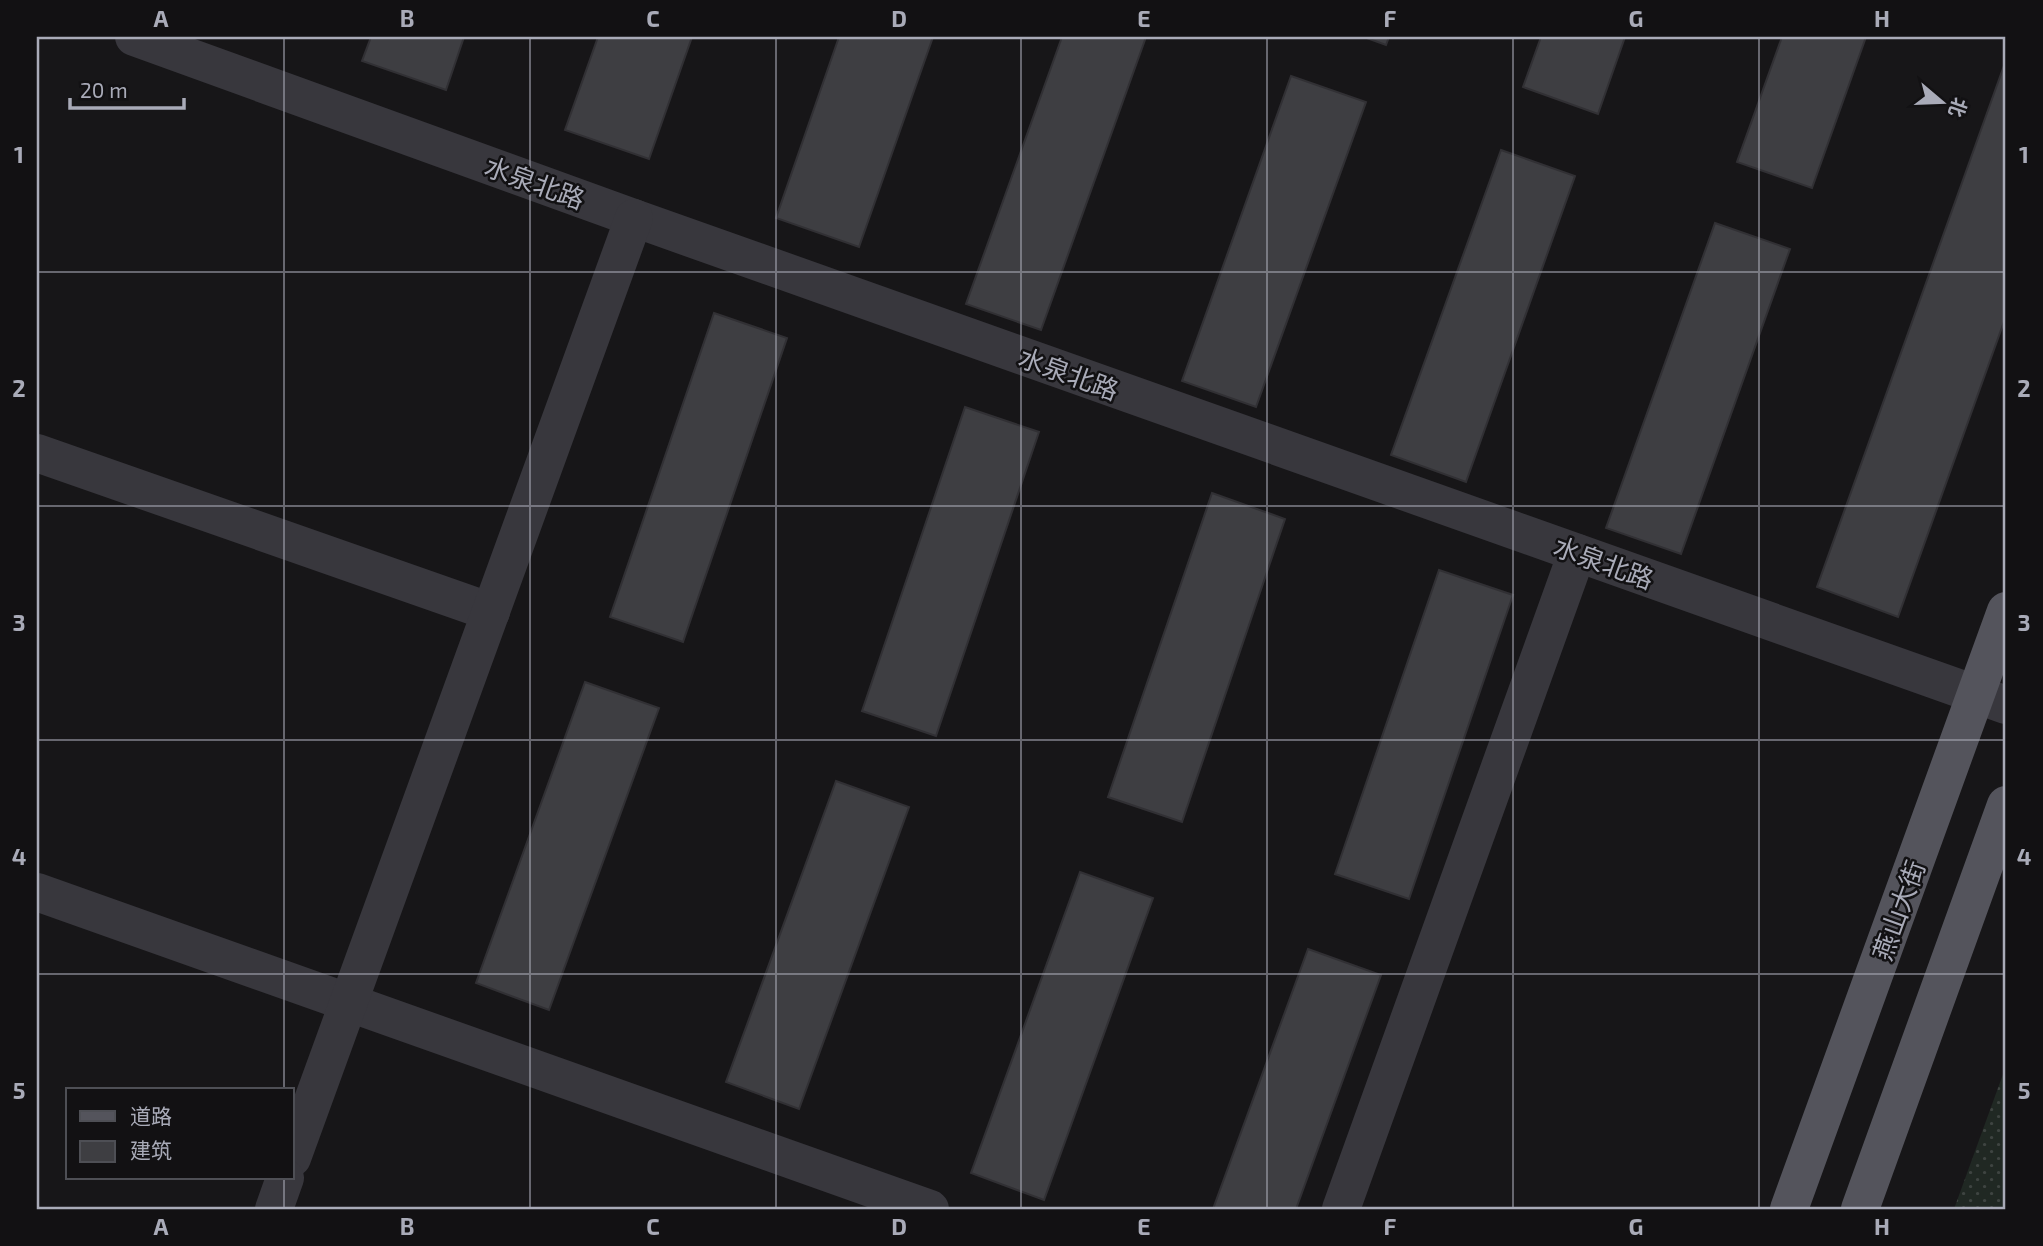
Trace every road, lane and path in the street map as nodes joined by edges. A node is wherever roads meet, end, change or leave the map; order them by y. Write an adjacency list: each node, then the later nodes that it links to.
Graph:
1 (134, 37): 2 (street, 水泉北路)
2 (634, 218): 4 (street, 水泉北路); 6 (street)
3 (37, 453): 6 (street)
4 (1577, 553): 7 (street, 水泉北路); 15 (street)
5 (2006, 611): 7 (main road, 燕山大街)
6 (491, 612): 10 (street)
7 (1991, 700): 16 (main road, 燕山大街)
8 (2006, 805): 17 (main road)
9 (37, 892): 10 (street)
10 (349, 1003): 11 (street); 14 (street)
11 (294, 1153)
12 (284, 1180): 13 (street)
13 (274, 1209)
14 (930, 1209)
15 (1341, 1209)
16 (1789, 1209)
17 (1860, 1209)

